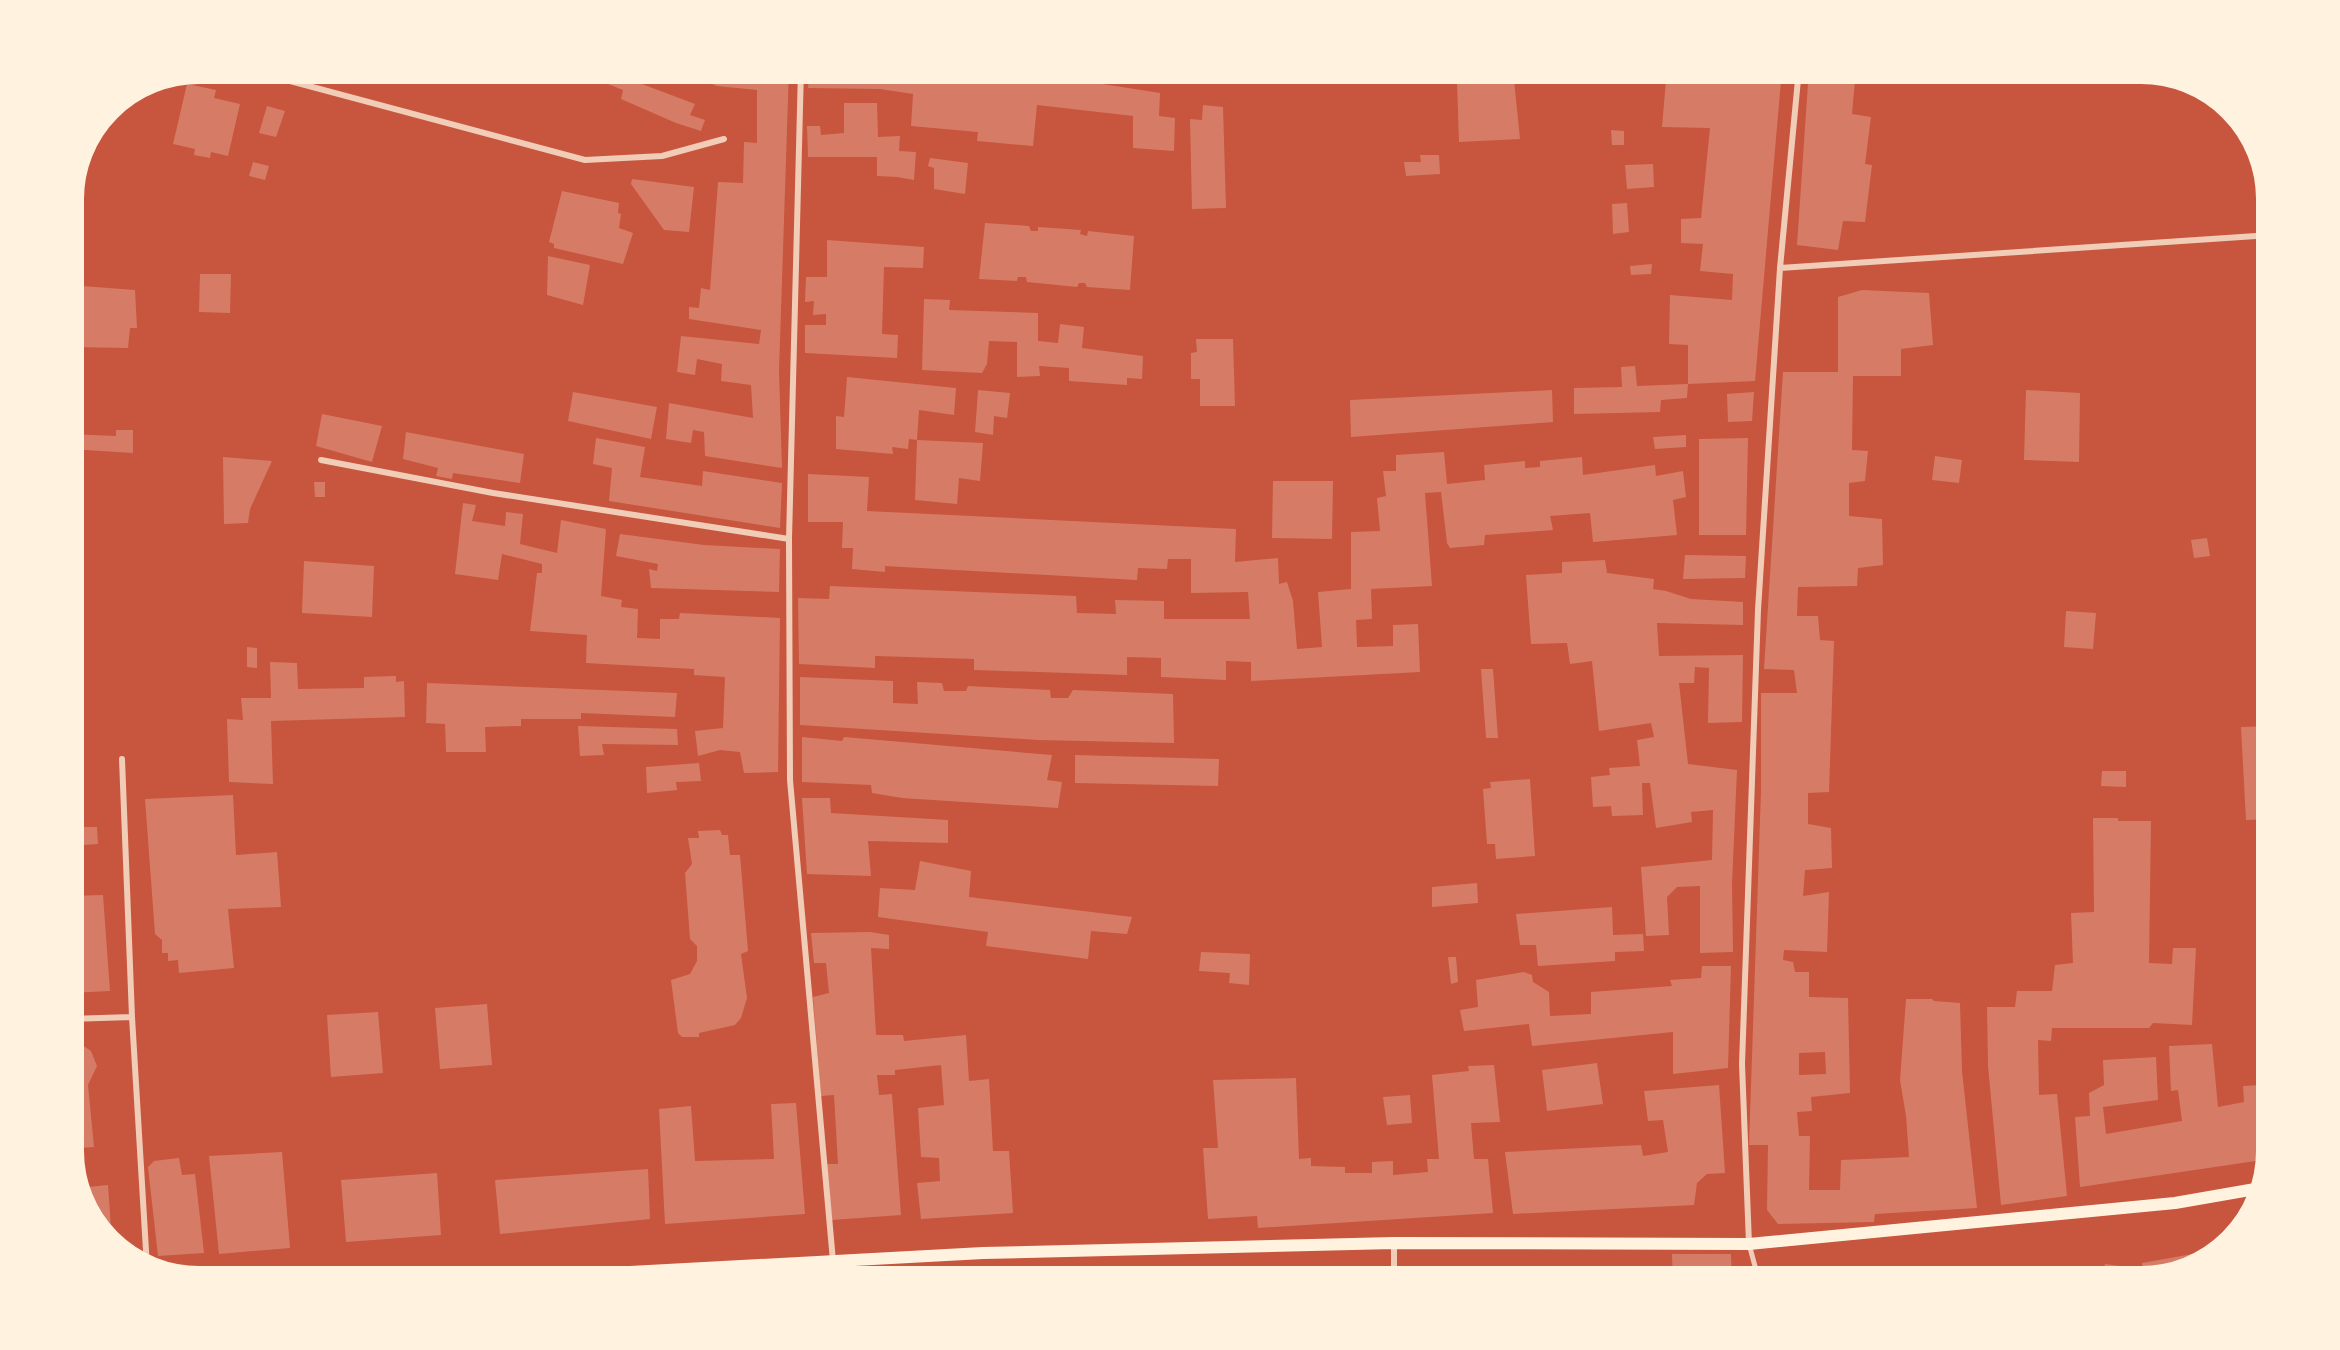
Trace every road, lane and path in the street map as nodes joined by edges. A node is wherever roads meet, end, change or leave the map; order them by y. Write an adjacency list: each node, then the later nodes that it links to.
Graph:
1 (286, 80): 4 (street)
2 (801, 80): 8 (street)
3 (1798, 80): 6 (street)
4 (724, 139)
5 (2260, 236): 6 (street)
6 (1780, 267): 14 (street)
7 (321, 460): 8 (street)
8 (789, 538): 16 (street)
9 (122, 759): 10 (street)
10 (132, 1017): 11 (street); 15 (street)
11 (80, 1019)
12 (2254, 1189): 14 (main road)
13 (1395, 1243): 14 (main road); 16 (main road); 20 (street)
14 (1749, 1244): 21 (street)
15 (146, 1258)
16 (833, 1261): 17 (main road)
17 (806, 1263): 18 (main road); 19 (main road)
18 (673, 1270)
19 (806, 1270)
20 (1394, 1270)
21 (1756, 1270)

